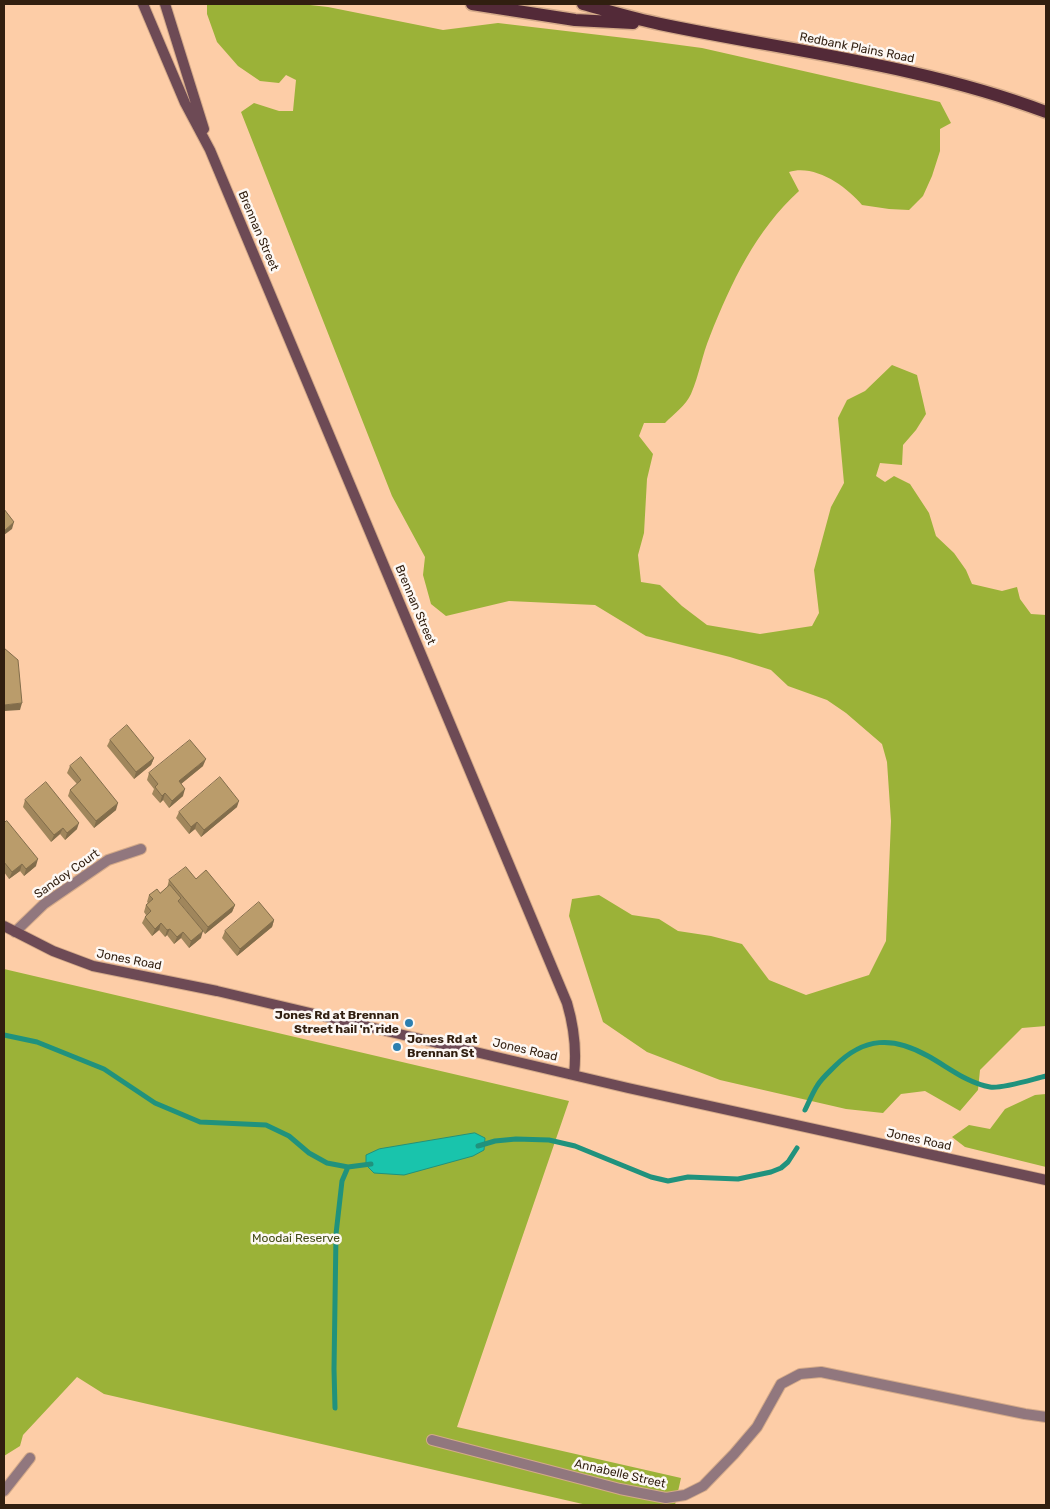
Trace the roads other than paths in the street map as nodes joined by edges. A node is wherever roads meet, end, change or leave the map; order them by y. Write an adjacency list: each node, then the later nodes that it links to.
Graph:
1 (144, 4): 7 (street, Brennan Street)
2 (165, 4): 7 (street, Brennan Street)
3 (472, 4): 5 (main road, Redbank Plains Road)
4 (583, 4): 5 (main road, Redbank Plains Road)
5 (658, 24): 6 (main road, Redbank Plains Road)
6 (1046, 112)
7 (210, 150): 11 (street, Brennan Street)
8 (141, 849): 10 (street, Sandoy Court)
9 (4, 926): 10 (street, Jones Road)
10 (15, 932): 11 (street, Jones Road)
11 (574, 1074): 12 (street, Jones Road)
12 (1046, 1180)
13 (1046, 1416): 14 (street, Annabelle Street)
14 (432, 1440)
15 (30, 1458): 16 (street)
16 (4, 1491)

